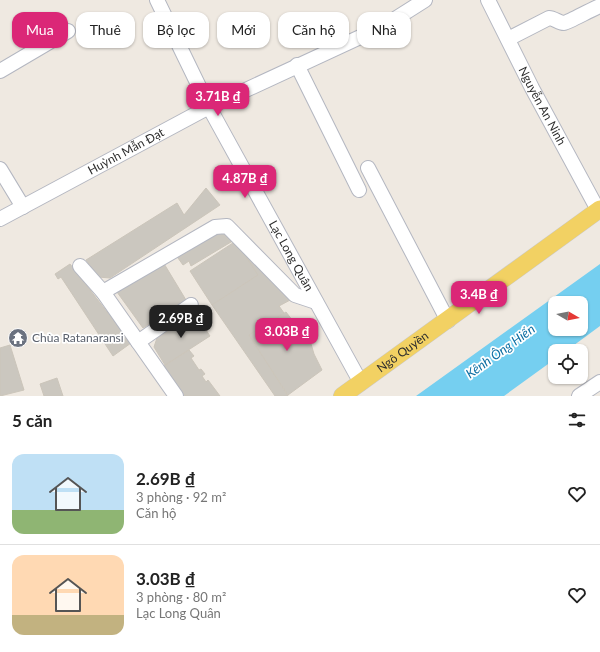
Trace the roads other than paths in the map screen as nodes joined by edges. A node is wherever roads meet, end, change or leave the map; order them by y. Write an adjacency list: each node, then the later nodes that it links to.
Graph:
1 (156, 0): 9 (street, Lạc Long Quân)
2 (425, 0): 7 (street, Huỳnh Mẫn Đạt)
3 (488, 0): 5 (street, Nguyễn An Ninh)
4 (600, 6): 5 (street)
5 (508, 39): 14 (street, Nguyễn An Ninh)
6 (39, 48): 8 (street)
7 (298, 65): 9 (street, Huỳnh Mẫn Đạt); 12 (street)
8 (0, 71)
9 (209, 107): 13 (street, Huỳnh Mẫn Đạt); 18 (street, Lạc Long Quân)
10 (368, 168): 20 (street)
11 (0, 170): 13 (street)
12 (359, 190)
13 (23, 207): 15 (street, Huỳnh Mẫn Đạt)
14 (599, 209): 20 (main road, Ngô Quyền)
15 (0, 218)
16 (80, 266): 17 (street)
17 (103, 292): 18 (street); 21 (street)
18 (316, 302): 23 (street, Lạc Long Quân)
19 (191, 306): 21 (street)
20 (448, 321): 23 (main road, Ngô Quyền)
21 (138, 342): 24 (street)
22 (600, 382): 26 (street)
23 (361, 383): 25 (main road, Ngô Quyền)
24 (176, 396)
25 (342, 396)
26 (579, 396)

